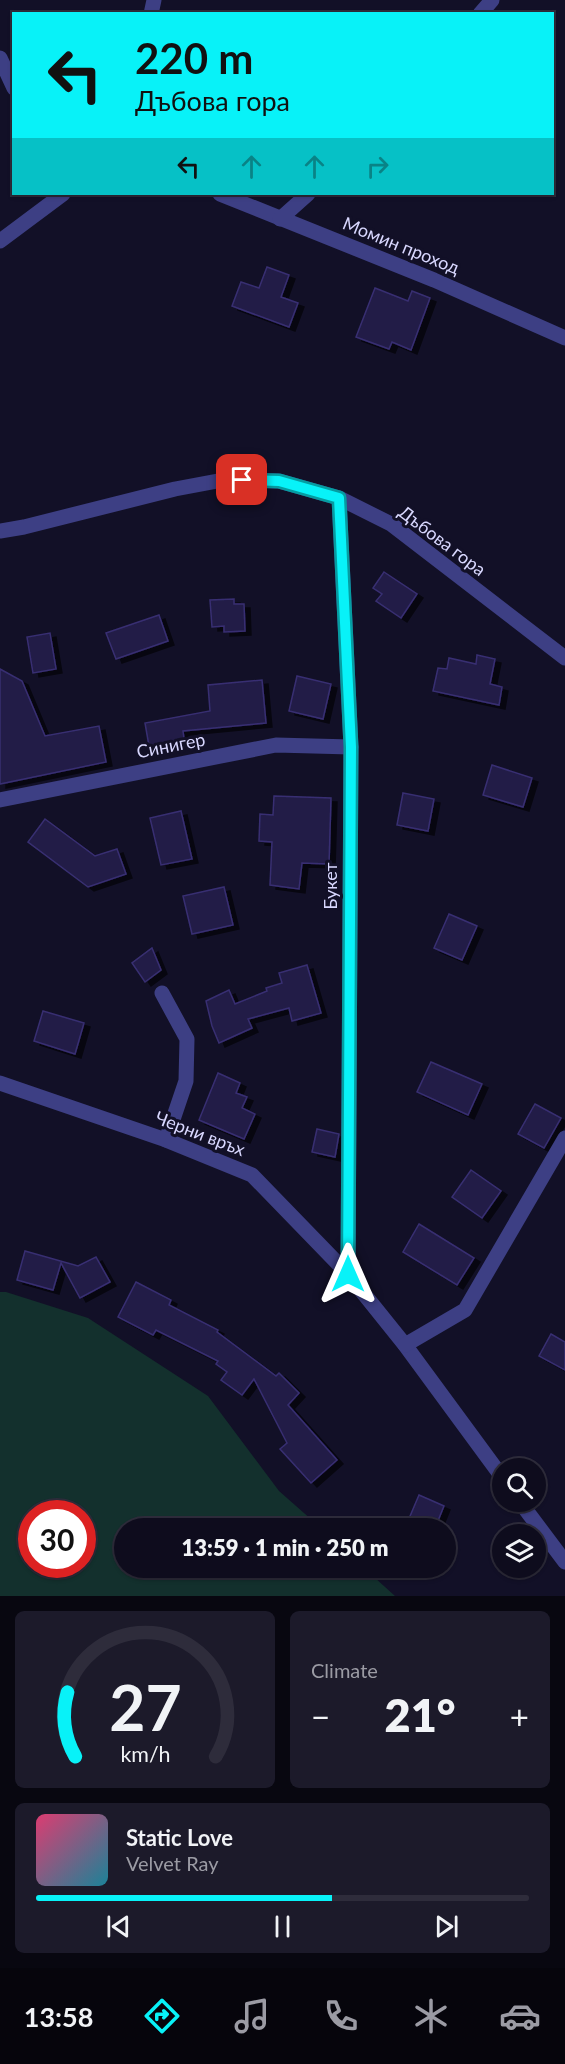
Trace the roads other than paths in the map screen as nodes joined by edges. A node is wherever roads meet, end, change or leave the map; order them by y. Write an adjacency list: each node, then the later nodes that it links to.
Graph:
1 (492, 0): 2 (street)
2 (482, 12)
3 (0, 58): 4 (street)
4 (12, 84)
5 (60, 195): 9 (street)
6 (222, 195): 8 (street, Момин проход)
7 (307, 195): 8 (street)
8 (280, 219): 10 (street, Момин проход)
9 (0, 241)
10 (565, 338)
11 (339, 498): 12 (street, Дъбова гора); 13 (street, Дъбова гора); 14 (street, Букет)
12 (0, 531)
13 (565, 658)
14 (351, 747): 15 (street, Синигер); 20 (street, Букет)
15 (0, 800)
16 (162, 993): 19 (street)
17 (0, 1083): 19 (street, Черни връх)
18 (565, 1138): 21 (street)
19 (166, 1140): 20 (street, Черни връх)
20 (348, 1274): 21 (street, Черни връх)
21 (405, 1345): 22 (street, Черни връх)
22 (492, 1464)
23 (528, 1512): 24 (street)
24 (565, 1562)

